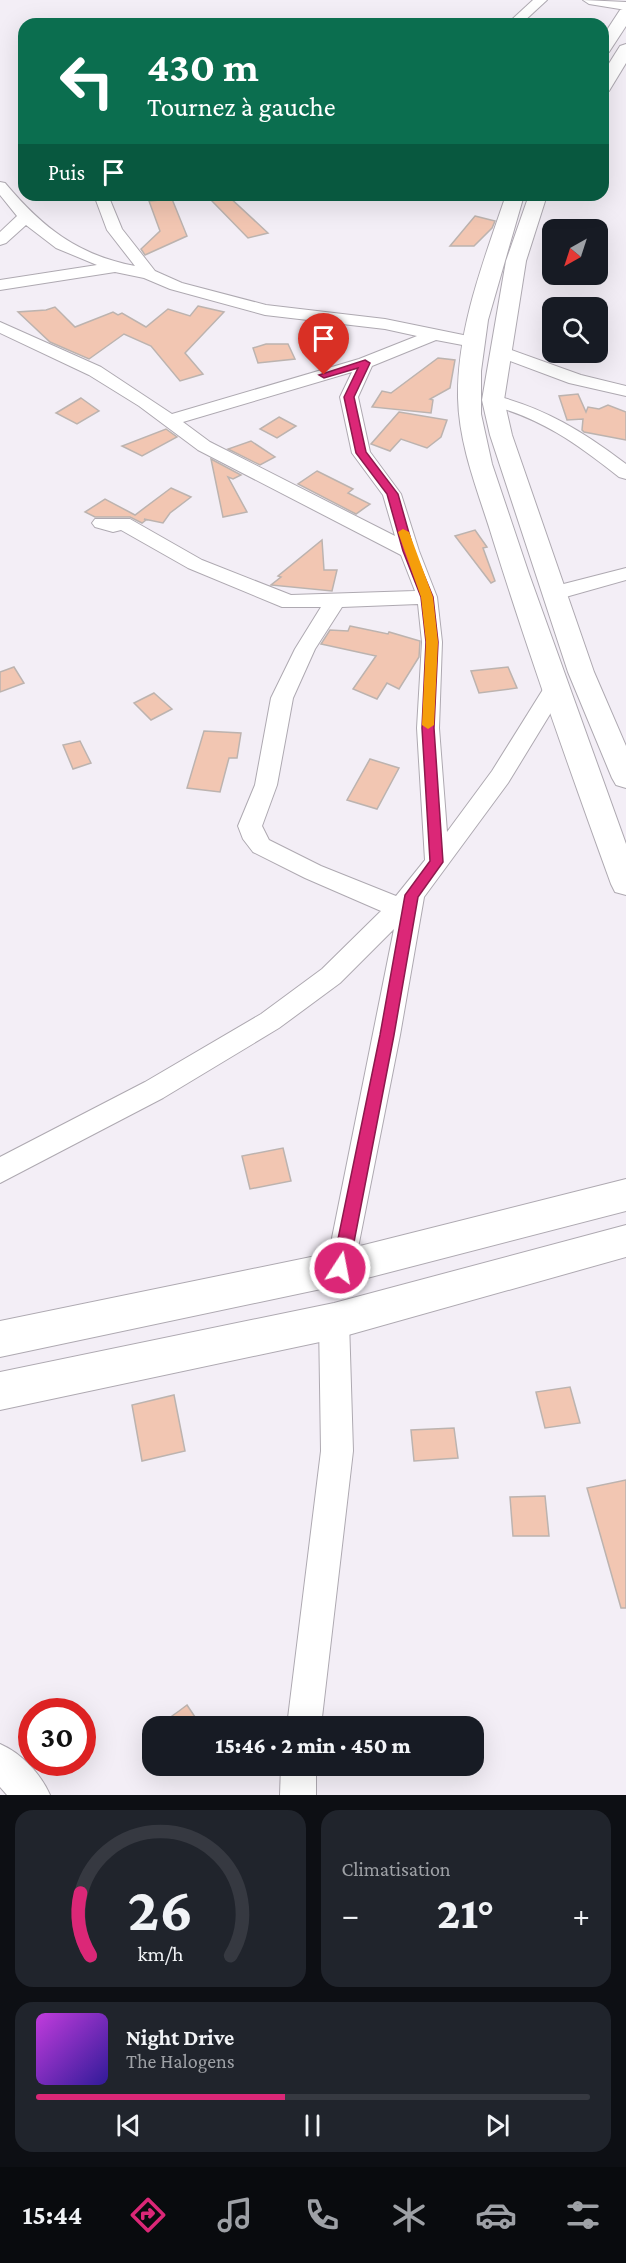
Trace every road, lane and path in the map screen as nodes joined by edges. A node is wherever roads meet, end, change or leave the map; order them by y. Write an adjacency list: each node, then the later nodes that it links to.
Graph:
1 (541, 0): 5 (street)
2 (589, 0): 3 (street)
3 (626, 6)
4 (626, 13): 6 (street)
5 (520, 18)
6 (609, 40)
7 (626, 49): 8 (street)
8 (609, 77)
9 (0, 186): 13 (street)
10 (103, 201): 16 (street)
11 (513, 201): 20 (street)
12 (536, 201): 21 (street)
13 (26, 217): 14 (street); 15 (street)
14 (0, 240)
15 (115, 267): 16 (street); 17 (street)
16 (149, 274): 19 (street)
17 (0, 285)
18 (0, 327): 25 (street)
19 (435, 334): 20 (street); 22 (street)
20 (473, 342): 33 (street)
21 (500, 351): 23 (street); 24 (street)
22 (365, 363): 25 (street); 28 (street)
23 (626, 391)
24 (493, 400): 26 (street); 30 (street)
25 (169, 420): 28 (street)
26 (626, 473)
27 (102, 523): 32 (street)
28 (409, 551): 31 (street)
29 (626, 574): 30 (street)
30 (555, 593): 34 (street)
31 (427, 597): 32 (street); 35 (street)
32 (336, 600): 37 (street)
33 (555, 688): 35 (street); 36 (street)
34 (626, 778)
35 (437, 862): 37 (street)
36 (626, 884)
37 (405, 902): 38 (street); 41 (street)
38 (0, 1171)
39 (626, 1195): 41 (street)
40 (626, 1241): 42 (street)
41 (340, 1268): 43 (street)
42 (334, 1321): 44 (street); 45 (street)
43 (0, 1339)
44 (0, 1391)
45 (305, 1716)
46 (0, 1762): 48 (street)
47 (299, 1776): 49 (street)
48 (32, 1795)
49 (298, 1795)

